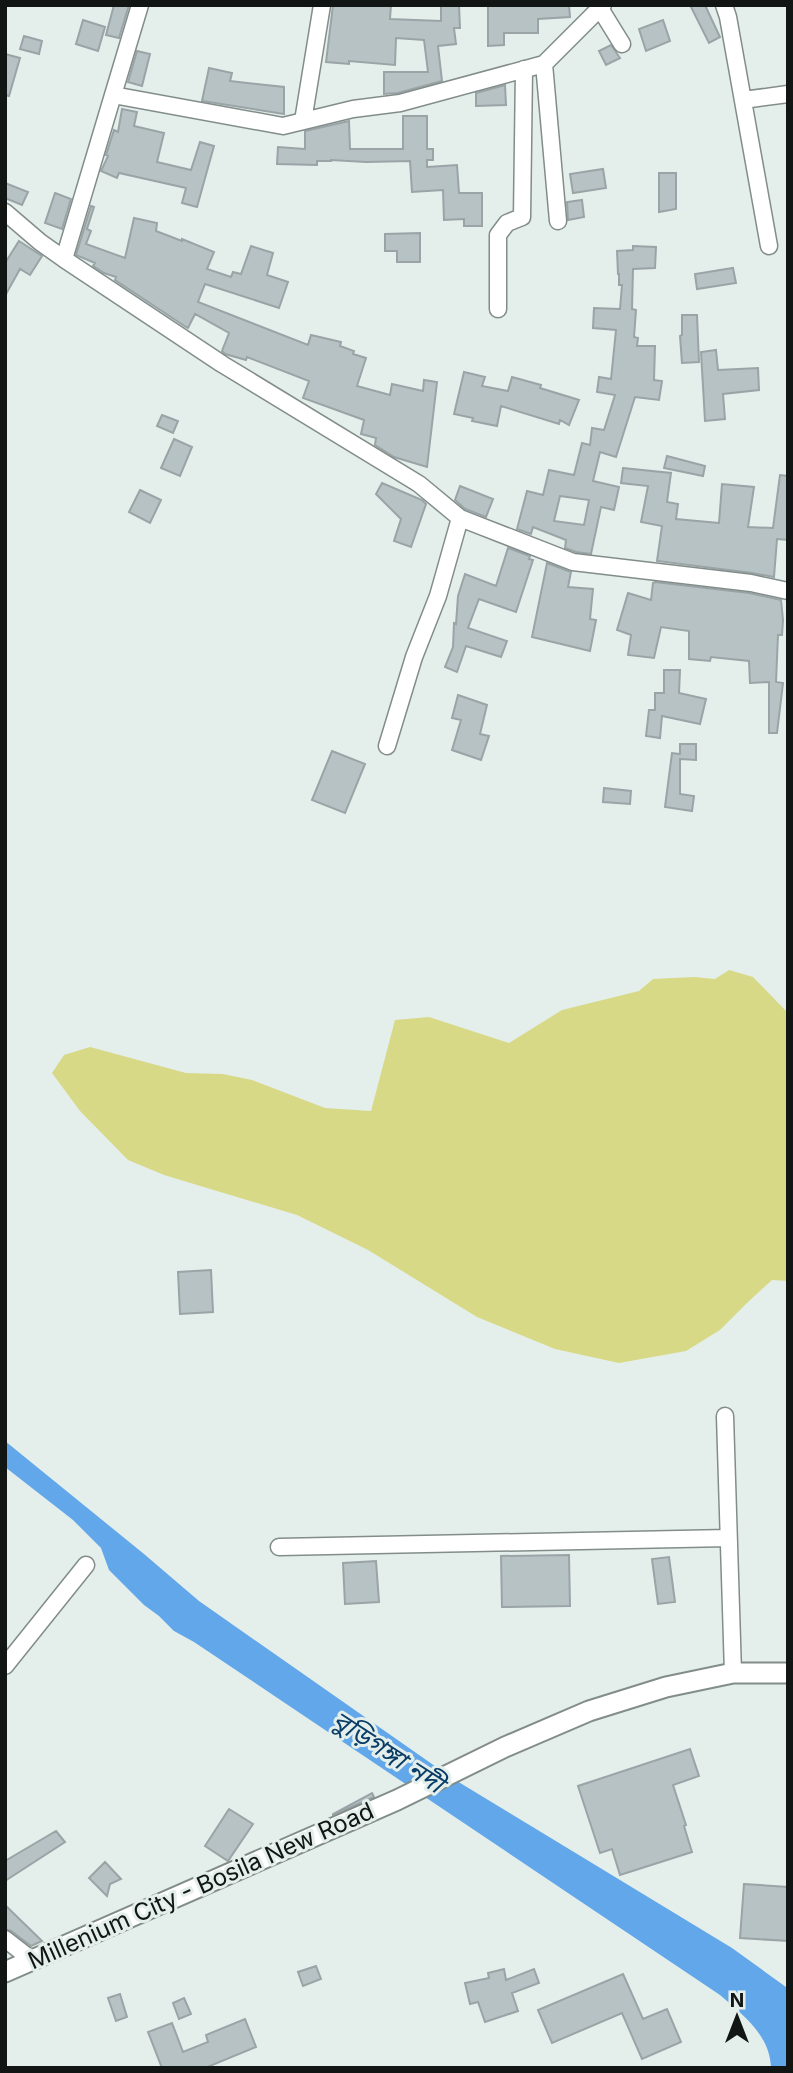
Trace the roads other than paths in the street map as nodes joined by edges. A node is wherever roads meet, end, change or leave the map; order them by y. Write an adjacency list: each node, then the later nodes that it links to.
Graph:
1 (140, 5): 9 (street)
2 (322, 5): 11 (street)
3 (724, 5): 10 (street)
4 (602, 7): 5 (street); 6 (street)
5 (622, 44)
6 (544, 64): 7 (street); 13 (street)
7 (524, 69): 11 (street); 16 (street)
8 (788, 94): 10 (street)
9 (113, 95): 11 (street); 15 (street)
10 (743, 100): 14 (street)
11 (303, 121)
12 (5, 212): 15 (street)
13 (558, 221)
14 (769, 246)
15 (64, 258): 17 (street)
16 (498, 309)
17 (460, 518): 18 (street); 19 (street)
18 (788, 591)
19 (387, 746)
20 (725, 1416): 21 (street)
21 (728, 1538): 22 (street); 25 (street)
22 (279, 1547)
23 (86, 1565): 24 (street)
24 (5, 1666)
25 (733, 1673): 26 (street, Millenium City - Bosila New Road); 28 (street, Millenium City - Bosila New Road)
26 (788, 1673)
27 (5, 1939): 28 (street)
28 (32, 1960): 29 (street, Millenium City - Bosila New Road)
29 (5, 1972)

